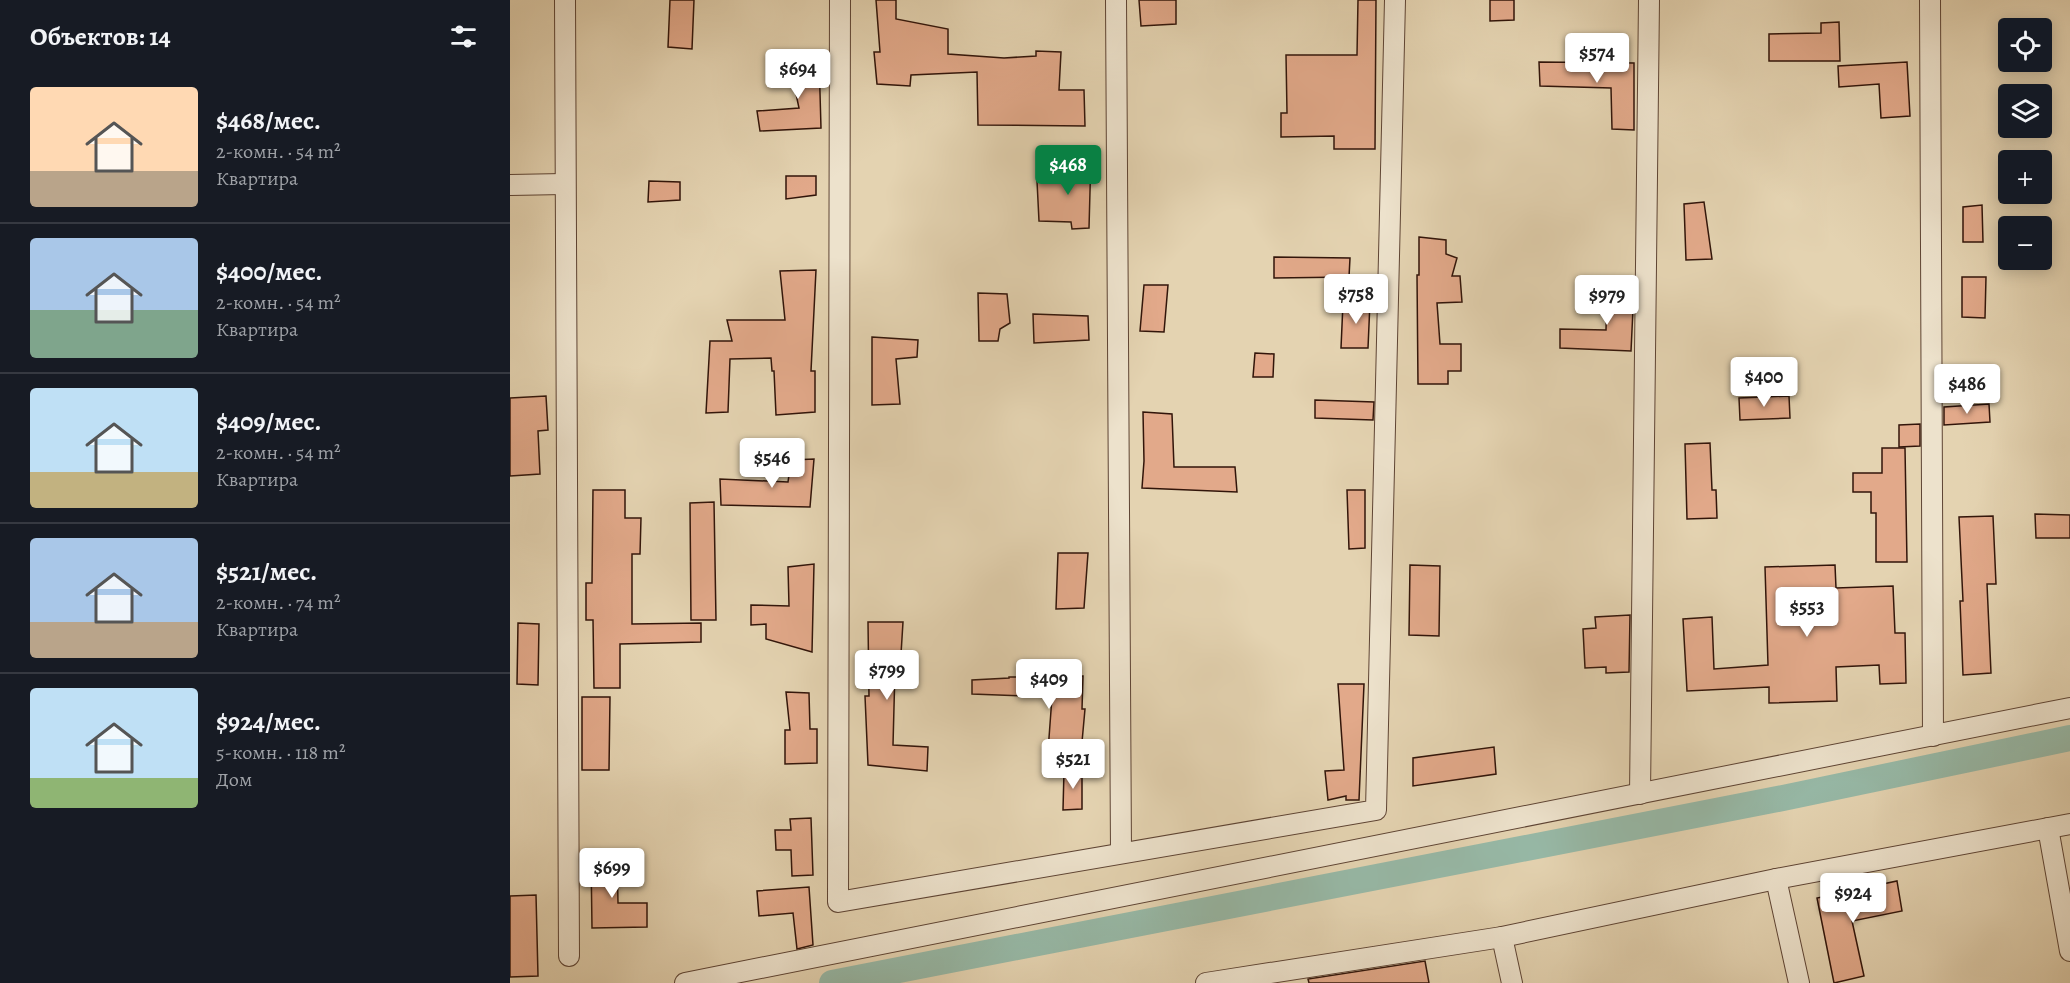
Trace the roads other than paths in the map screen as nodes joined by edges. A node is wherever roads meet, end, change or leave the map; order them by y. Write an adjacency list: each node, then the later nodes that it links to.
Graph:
1 (565, 0): 7 (street)
2 (840, 0): 14 (street)
3 (1116, 0): 14 (street)
4 (1395, 0): 14 (street)
5 (1649, 0): 11 (street)
6 (1930, 0): 10 (street)
7 (564, 184): 8 (street); 18 (street)
8 (510, 185)
9 (2070, 708): 10 (street)
10 (1933, 736): 11 (street)
11 (1640, 794): 20 (street)
12 (2070, 824): 13 (street)
13 (2048, 828): 15 (street); 17 (street)
14 (1120, 852)
15 (1776, 879): 16 (street); 22 (street)
16 (1502, 937): 19 (street); 21 (street)
17 (2070, 951)
18 (569, 956)
19 (1214, 982)
20 (685, 983)
21 (1512, 983)
22 (1799, 983)

